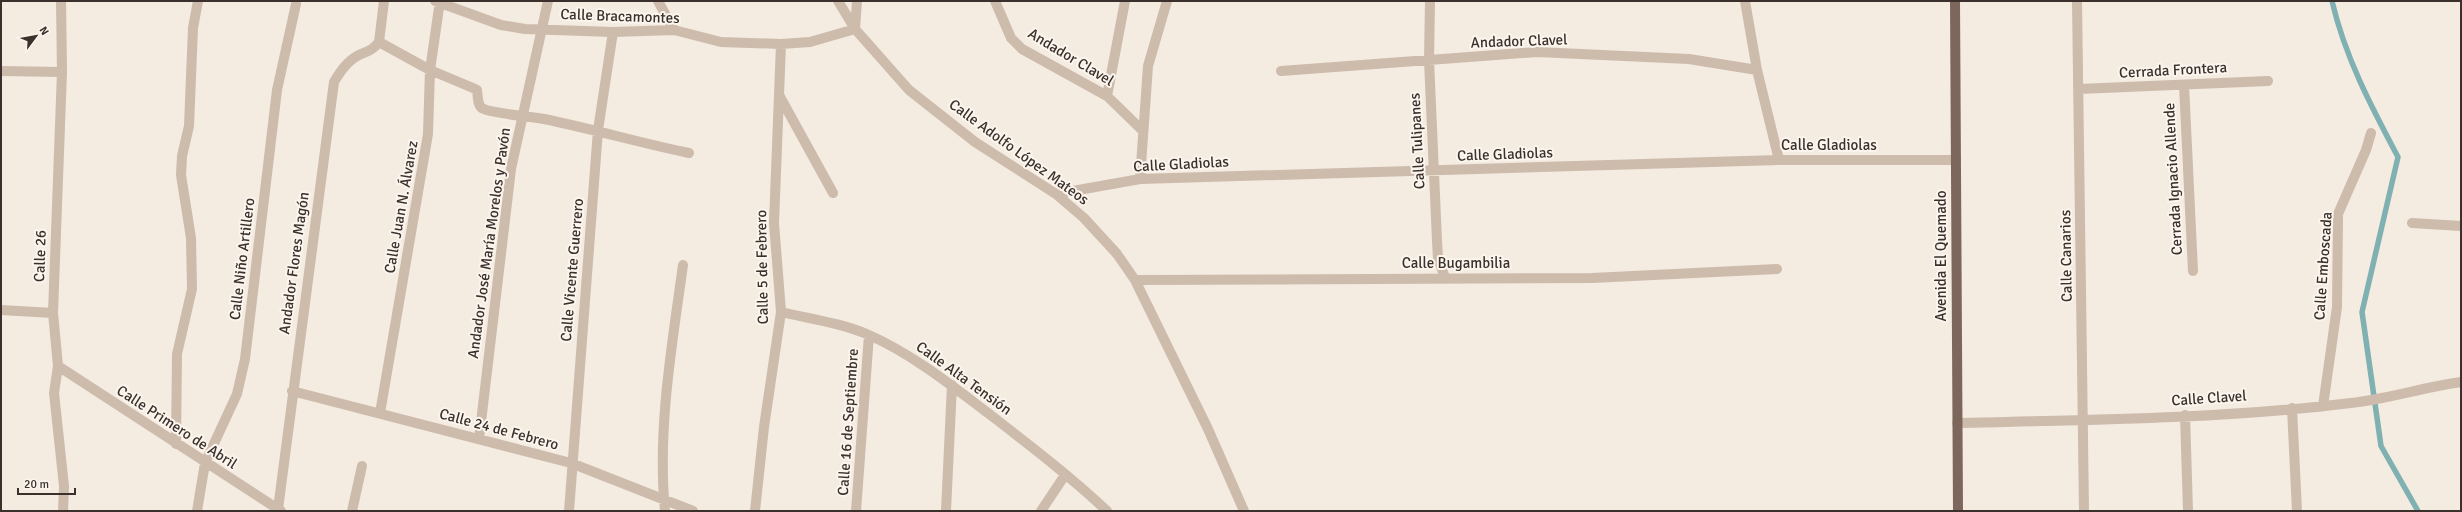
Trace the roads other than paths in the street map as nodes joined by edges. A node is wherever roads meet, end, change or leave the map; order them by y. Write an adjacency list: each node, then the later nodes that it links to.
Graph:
1 (62, 1): 28 (street, Calle 26)
2 (198, 1): 67 (street)
3 (384, 1): 21 (street)
4 (548, 1): 17 (street)
5 (658, 1): 19 (street)
6 (838, 1): 18 (street, Calle Adolfo López Mateos)
7 (857, 1): 18 (street)
8 (995, 1): 33 (street, Andador Clavel)
9 (1125, 1): 33 (street)
10 (1167, 1): 36 (street)
11 (1430, 1): 23 (street, Calle Tulipanes)
12 (1745, 1): 25 (street)
13 (1955, 1): 40 (main road, Avenida El Quemado)
14 (2077, 1): 31 (street, Calle Canarios)
15 (438, 2): 17 (street, Calle Bracamontes); 24 (street, Calle Juan N. Álvarez)
16 (296, 4): 68 (street, Calle Niño Artillero)
17 (543, 29): 20 (street, Calle Bracamontes); 34 (street, Andador José María Morelos y Pavón)
18 (855, 29): 22 (street, Calle Bracamontes); 44 (street, Calle Adolfo López Mateos)
19 (674, 30): 20 (street, Calle Bracamontes); 22 (street, Calle Bracamontes)
20 (614, 32): 35 (street, Calle Vicente Guerrero)
21 (379, 42): 24 (street); 59 (street, Andador Flores Magón)
22 (781, 44): 32 (street, Calle 5 de Febrero)
23 (1429, 60): 25 (street, Andador Clavel); 27 (street, Andador Clavel); 41 (street, Calle Tulipanes)
24 (430, 70): 34 (street); 62 (street, Calle Juan N. Álvarez)
25 (1757, 70): 39 (street)
26 (1, 71): 28 (street)
27 (1281, 71)
28 (62, 72): 54 (street, Calle 26)
29 (2268, 81): 30 (street, Cerrada Frontera)
30 (2184, 85): 31 (street, Cerrada Frontera); 49 (street, Cerrada Ignacio Allende)
31 (2079, 89): 64 (street, Calle Canarios)
32 (778, 95): 43 (street); 53 (street, Calle 5 de Febrero)
33 (1107, 96): 36 (street, Andador Clavel)
34 (522, 114): 35 (street); 66 (street, Andador José María Morelos y Pavón)
35 (598, 130): 38 (street); 69 (street, Calle Vicente Guerrero)
36 (1143, 131): 42 (street)
37 (2371, 133): 60 (street, Calle Emboscada)
38 (689, 153)
39 (1779, 160): 40 (street, Calle Gladiolas); 41 (street, Calle Gladiolas)
40 (1956, 160): 65 (main road, Avenida El Quemado)
41 (1434, 171): 42 (street, Calle Gladiolas); 50 (street, Calle Tulipanes)
42 (1140, 179): 44 (street, Calle Gladiolas)
43 (833, 193)
44 (1056, 194): 51 (street, Calle Adolfo López Mateos)
45 (2412, 223): 46 (street)
46 (2461, 226)
47 (684, 265): 72 (street)
48 (1777, 269): 50 (street, Calle Bugambilia)
49 (2193, 271)
50 (1445, 278): 51 (street, Calle Bugambilia)
51 (1135, 280): 85 (street, Calle Adolfo López Mateos)
52 (1, 310): 54 (street)
53 (781, 312): 55 (street, Calle Alta Tensión); 80 (street, Calle 5 de Febrero)
54 (53, 313): 56 (street, Calle 26)
55 (869, 335): 58 (street, Calle Alta Tensión); 81 (street, Calle 16 de Septiembre)
56 (58, 366): 67 (street, Calle Primero de Abril); 74 (street, Calle 26)
57 (2461, 382): 60 (street, Calle Clavel)
58 (952, 385): 71 (street, Calle Alta Tensión); 82 (street)
59 (292, 391): 62 (street, Calle 24 de Febrero); 73 (street, Andador Flores Magón)
60 (2323, 406): 61 (street, Calle Clavel)
61 (2292, 408): 63 (street, Calle Clavel); 89 (street)
62 (380, 413): 66 (street, Calle 24 de Febrero)
63 (2185, 415): 64 (street, Calle Clavel); 88 (street)
64 (2084, 420): 65 (street, Calle Clavel); 87 (street, Calle Canarios)
65 (1957, 423): 86 (main road, Avenida El Quemado)
66 (479, 439): 69 (street, Calle 24 de Febrero)
67 (176, 444): 68 (street, Calle Primero de Abril)
68 (205, 463): 73 (street, Calle Primero de Abril); 75 (street, Calle Niño Artillero)
69 (571, 464): 72 (street, Calle 24 de Febrero); 77 (street, Calle Vicente Guerrero)
70 (362, 466): 76 (street)
71 (1065, 475): 83 (street); 84 (street, Calle Alta Tensión)
72 (664, 500): 78 (street); 79 (street, Calle 24 de Febrero)
73 (279, 510)
74 (63, 511)
75 (197, 511)
76 (352, 511)
77 (569, 511)
78 (665, 511)
79 (693, 511)
80 (755, 511)
81 (856, 511)
82 (946, 511)
83 (1041, 511)
84 (1107, 511)
85 (1244, 511)
86 (1958, 511)
87 (2084, 511)
88 (2188, 511)
89 (2297, 511)

